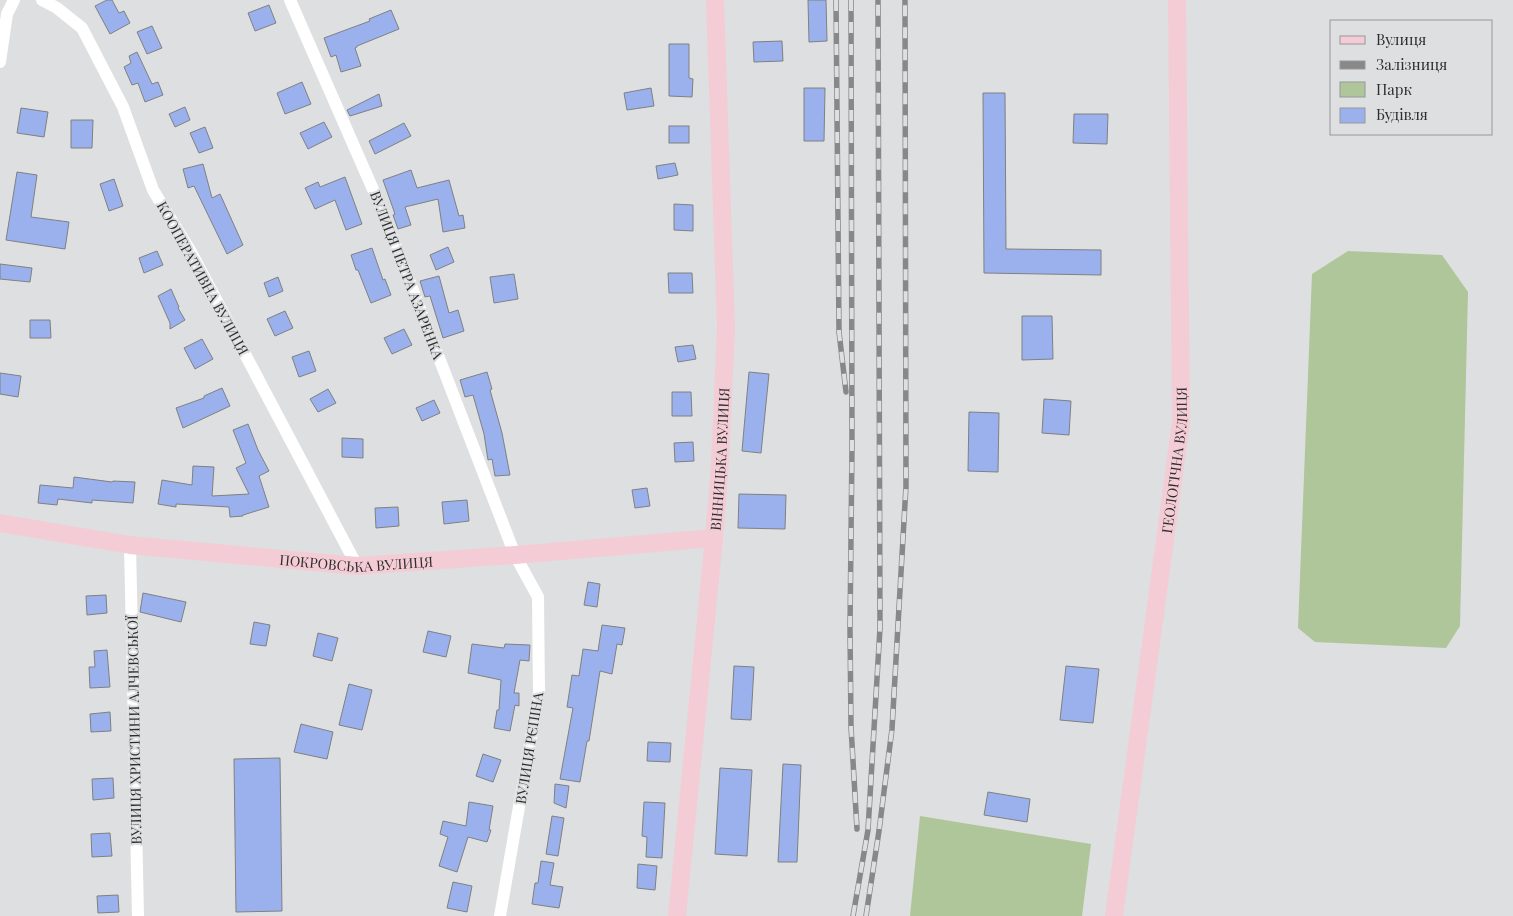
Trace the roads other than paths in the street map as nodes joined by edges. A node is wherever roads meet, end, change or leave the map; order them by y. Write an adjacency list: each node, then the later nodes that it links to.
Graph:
1 (14, 0): 6 (street)
2 (42, 0): 11 (street, КООПЕРАТИВНА ВУЛИЦЯ)
3 (290, 0): 10 (street, ВУЛИЦЯ ПЕТРА АЗАРЕНКА)
4 (715, 0): 8 (street, ВІННИЦЬКА ВУЛИЦЯ)
5 (1177, 0): 15 (street, ГЕОЛОГІЧНА ВУЛИЦЯ)
6 (0, 62)
7 (0, 523): 9 (street, ПОКРОВСЬКА ВУЛИЦЯ)
8 (714, 538): 10 (street, ПОКРОВСЬКА ВУЛИЦЯ); 14 (street, ВІННИЦЬКА ВУЛИЦЯ)
9 (130, 545): 11 (street, ПОКРОВСЬКА ВУЛИЦЯ); 12 (street, ВУЛИЦЯ ХРИСТИНИ АЛЧЕВСЬКОЇ)
10 (515, 555): 11 (street, ПОКРОВСЬКА ВУЛИЦЯ); 13 (street, ВУЛИЦЯ РЄПІНА)
11 (357, 566)
12 (138, 916)
13 (500, 916)
14 (677, 916)
15 (1114, 916)

